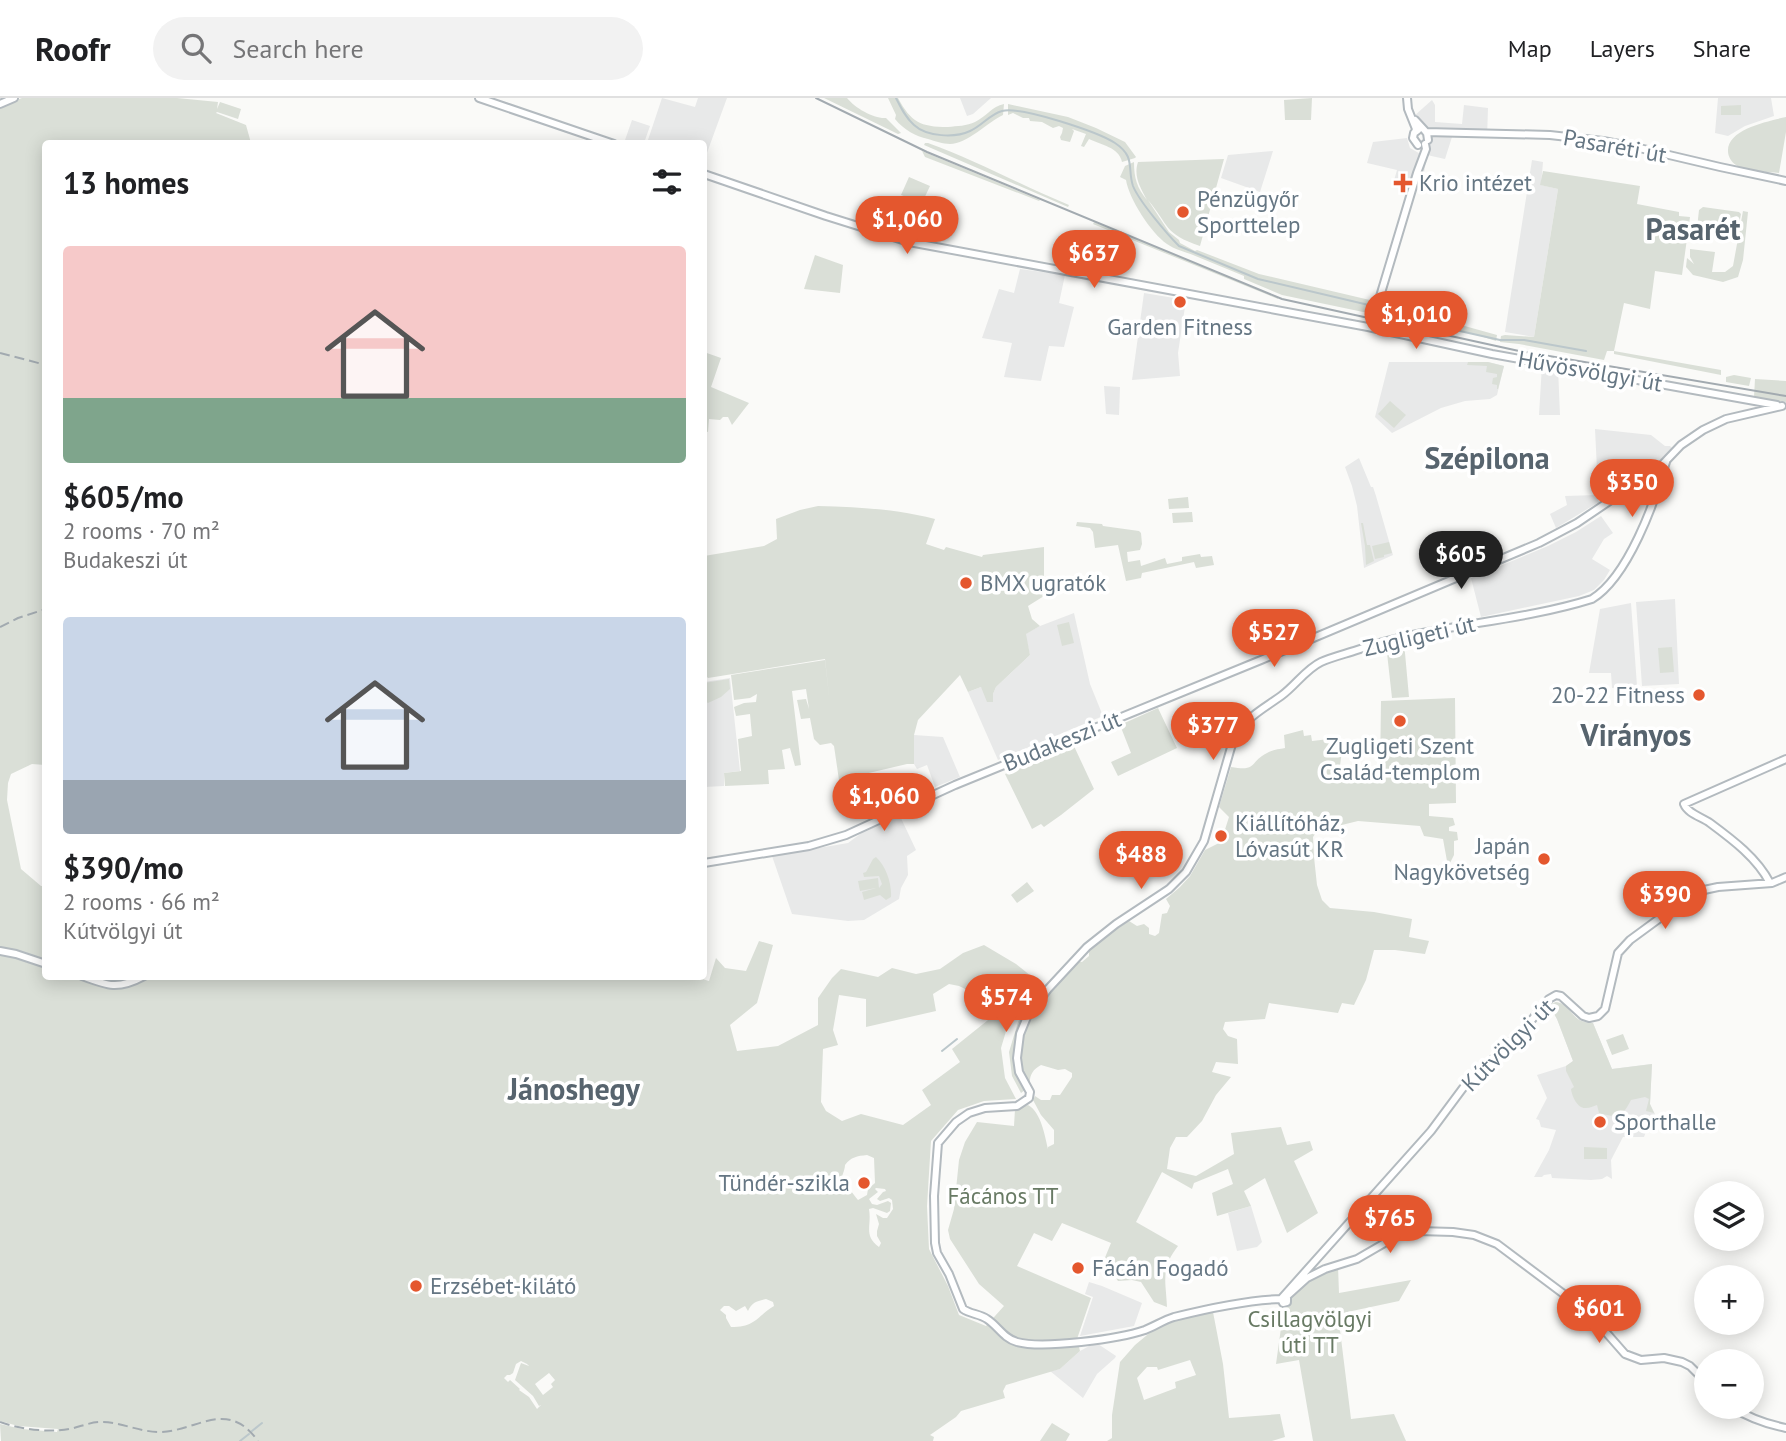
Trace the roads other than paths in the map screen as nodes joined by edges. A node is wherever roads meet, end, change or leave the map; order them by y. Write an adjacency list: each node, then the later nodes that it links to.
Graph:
1 (14, 98): 4 (street)
2 (479, 98): 7 (street)
3 (1407, 98): 5 (street)
4 (0, 104)
5 (1421, 131): 6 (street, Pasaréti út); 8 (street); 8 (street)
6 (1441, 133): 8 (street, Pasaréti út); 10 (street, Pasaréti út)
7 (602, 140)
8 (1424, 143): 11 (street)
9 (707, 174): 11 (street, Hűvösvölgyi út)
10 (1786, 181)
11 (1368, 327): 12 (street, Hűvösvölgyi út)
12 (1784, 406): 13 (street, Budakeszi út)
13 (1666, 462): 14 (street, Budakeszi út); 15 (street, Zugligeti út)
14 (1651, 473): 15 (street); 17 (street, Budakeszi út)
15 (1660, 481): 24 (street, Zugligeti út)
16 (1786, 759): 19 (street)
17 (707, 863)
18 (1786, 877): 19 (street, Kútvölgyi út)
19 (1770, 883): 24 (street, Kútvölgyi út)
20 (0, 951): 21 (street)
21 (42, 963)
22 (95, 980): 23 (street)
23 (136, 980)
24 (1284, 1297): 25 (street)
25 (1694, 1370)
26 (1755, 1419): 27 (street)
27 (1786, 1428)

